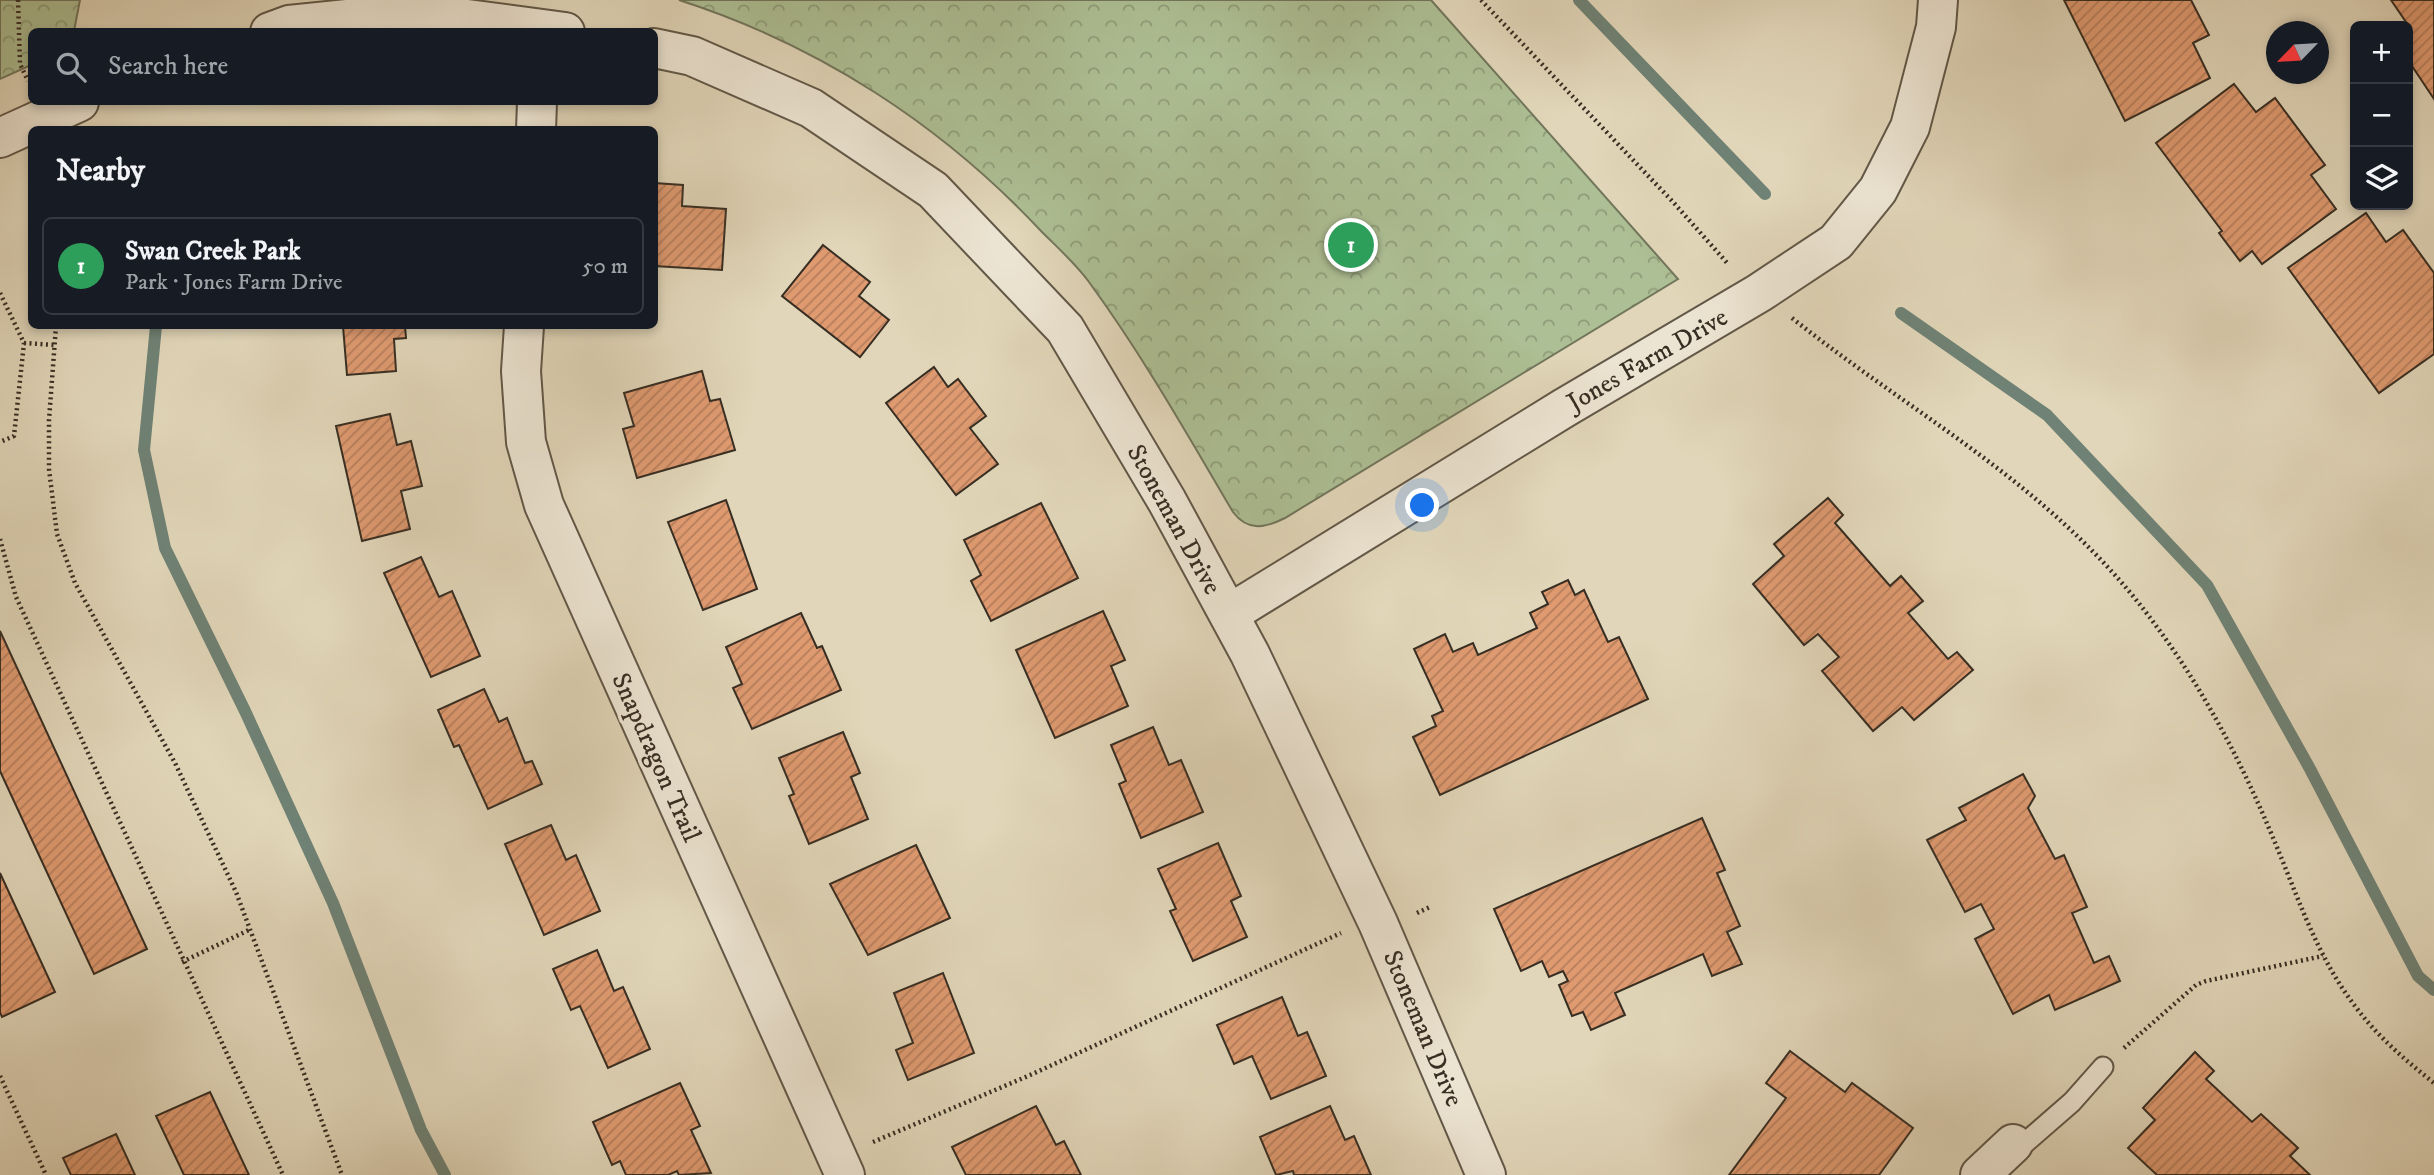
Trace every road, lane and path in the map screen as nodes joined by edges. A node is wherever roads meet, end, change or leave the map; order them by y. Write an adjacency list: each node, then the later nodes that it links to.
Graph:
1 (18, 0): 7 (path)
2 (1481, 0): 12 (path)
3 (1938, 0): 21 (street, Jones Farm Drive)
4 (281, 28): 5 (street)
5 (535, 28)
6 (658, 49): 21 (street, Stoneman Drive)
7 (22, 69)
8 (72, 105): 11 (street)
9 (537, 105): 10 (street)
10 (536, 126)
11 (0, 138)
12 (1719, 254)
13 (0, 293): 17 (path)
14 (56, 329): 18 (path)
15 (524, 329): 36 (street, Snapdragon Trail)
16 (1805, 329): 26 (path)
17 (24, 342): 18 (path); 19 (path)
18 (54, 345): 24 (path)
19 (0, 442)
20 (0, 539): 27 (path)
21 (1229, 614): 37 (street, Stoneman Drive)
22 (1430, 906): 23 (path)
23 (1411, 915)
24 (251, 929): 27 (path); 35 (path)
25 (1344, 931): 31 (path)
26 (2323, 956): 28 (path); 30 (path)
27 (182, 962): 34 (path)
28 (2103, 1067): 32 (lane)
29 (0, 1076): 33 (path)
30 (2434, 1083)
31 (889, 1136)
32 (2016, 1147): 38 (street)
33 (46, 1175)
34 (283, 1175)
35 (342, 1175)
36 (845, 1175)
37 (1486, 1175)
38 (1980, 1175)

